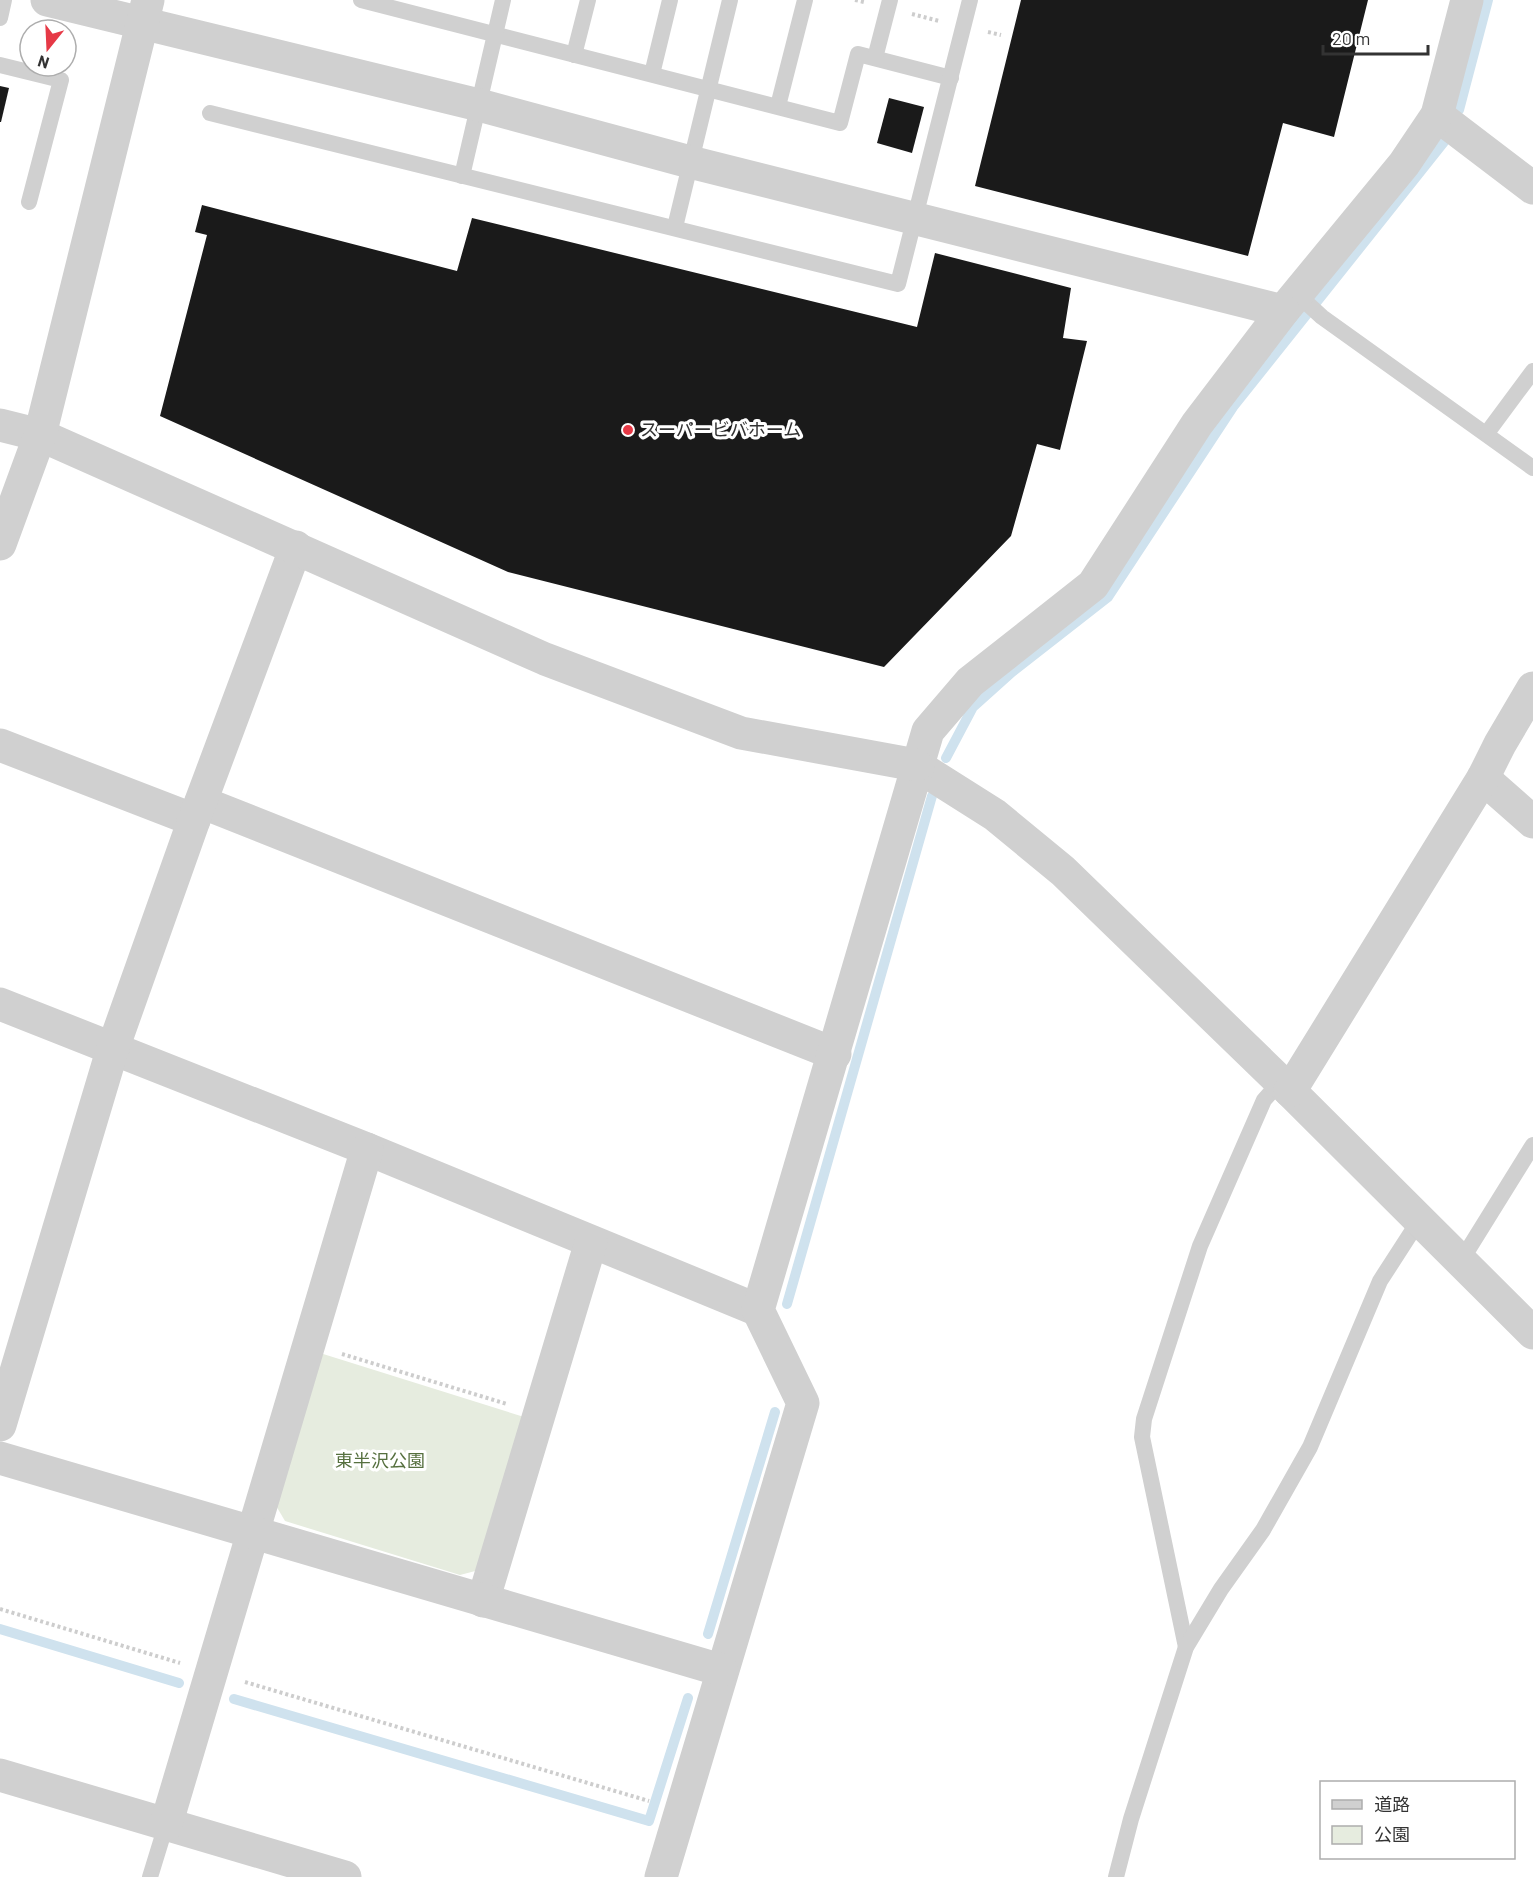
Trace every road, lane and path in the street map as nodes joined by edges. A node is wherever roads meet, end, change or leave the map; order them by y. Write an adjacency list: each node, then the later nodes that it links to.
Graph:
1 (4, 0): 15 (lane)
2 (47, 0): 14 (street)
3 (361, 0): 13 (lane)
4 (503, 0): 17 (lane)
5 (588, 0): 19 (lane)
6 (670, 0): 22 (lane)
7 (730, 0): 24 (lane)
8 (805, 0): 26 (lane)
9 (855, 0): 12 (path)
10 (970, 0): 16 (lane)
11 (1467, 0): 28 (street)
12 (889, 4): 16 (path); 20 (lane)
13 (418, 7): 17 (lane)
14 (145, 12): 25 (street); 39 (street)
15 (0, 18)
16 (963, 27): 18 (path); 23 (lane)
17 (495, 34): 19 (lane); 25 (lane)
18 (1001, 36)
19 (574, 55): 22 (lane)
20 (875, 58): 23 (lane); 26 (lane)
21 (0, 65): 32 (lane)
22 (652, 74): 24 (lane)
23 (951, 78): 33 (lane)
24 (708, 88): 26 (lane); 29 (lane)
25 (479, 105): 29 (street); 30 (lane)
26 (778, 106)
27 (210, 113): 30 (lane)
28 (1437, 115): 31 (street); 35 (street)
29 (690, 162): 33 (street); 34 (lane)
30 (462, 176): 34 (lane)
31 (1533, 188)
32 (29, 202)
33 (915, 217): 34 (lane); 35 (street)
34 (675, 227)
35 (1293, 300): 38 (lane); 45 (street)
36 (1533, 371): 38 (lane)
37 (0, 425): 39 (street)
38 (1487, 433): 40 (lane)
39 (40, 435): 41 (street); 42 (street)
40 (1533, 468)
41 (0, 544)
42 (296, 547): 45 (street); 47 (street)
43 (1533, 688): 46 (street)
44 (0, 745): 47 (street)
45 (916, 765): 51 (street); 52 (street)
46 (1483, 778): 48 (street); 52 (street)
47 (197, 811): 50 (street); 51 (street)
48 (1533, 822)
49 (0, 1004): 50 (street)
50 (112, 1051): 54 (street); 62 (street)
51 (835, 1054): 58 (street)
52 (1286, 1086): 55 (street); 67 (lane)
53 (1533, 1145): 57 (lane)
54 (367, 1149): 56 (street); 60 (street)
55 (1420, 1219): 57 (street); 67 (lane)
56 (591, 1242): 58 (street); 61 (street)
57 (1461, 1261): 59 (street)
58 (759, 1310): 68 (street)
59 (1533, 1333)
60 (310, 1344): 61 (path); 64 (street)
61 (540, 1414): 65 (street)
62 (0, 1425)
63 (0, 1458): 64 (street)
64 (254, 1533): 65 (street); 69 (street)
65 (483, 1601): 68 (street)
66 (0, 1609): 69 (path)
67 (1186, 1647): 76 (lane)
68 (721, 1670): 75 (street)
69 (212, 1673): 71 (path); 72 (street)
70 (0, 1775): 72 (street)
71 (646, 1800)
72 (166, 1825): 73 (lane); 74 (street)
73 (150, 1877)
74 (345, 1877)
75 (661, 1877)
76 (1116, 1877)

